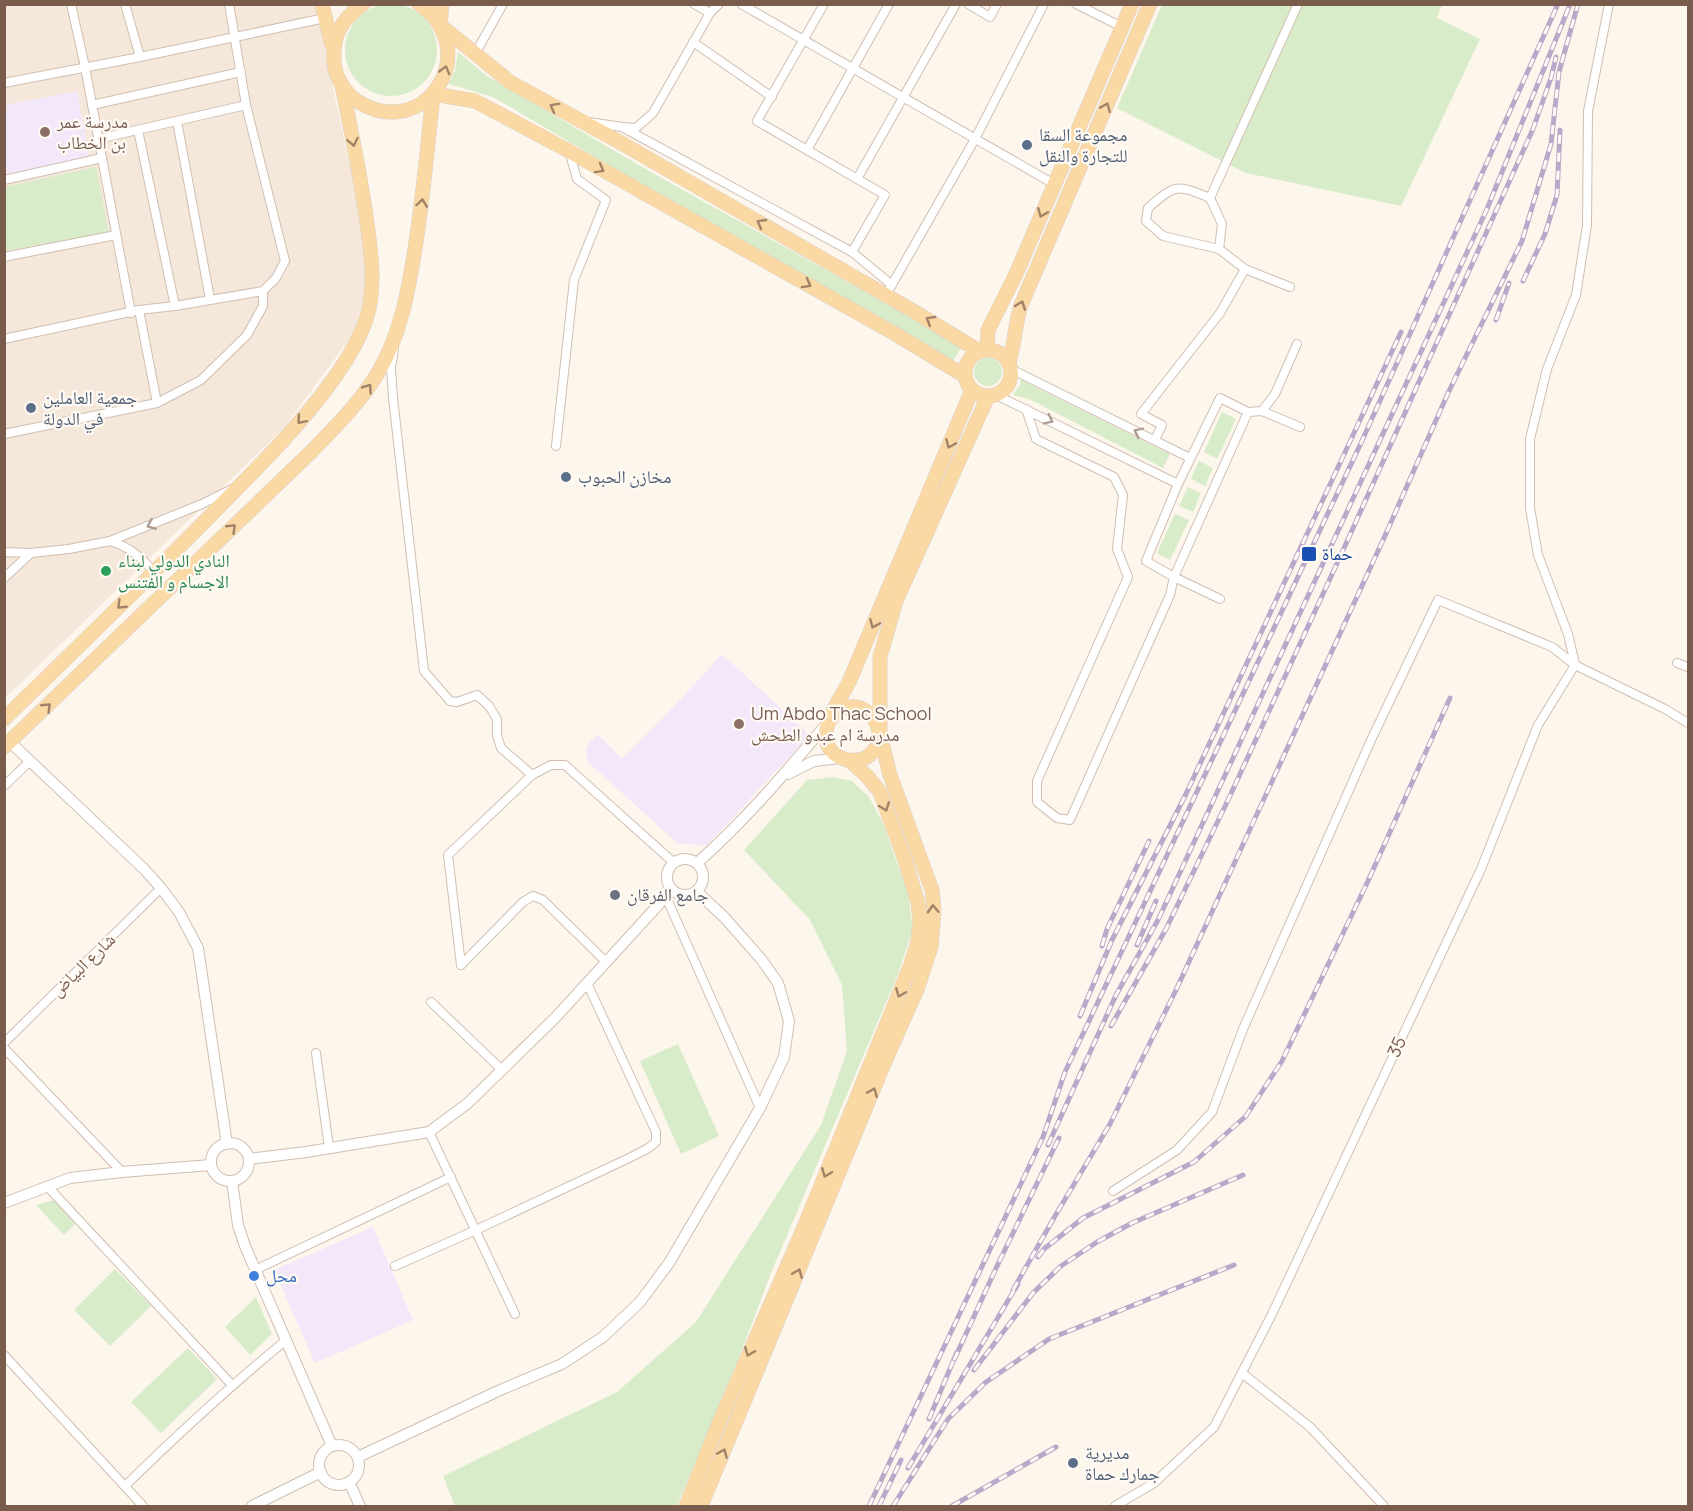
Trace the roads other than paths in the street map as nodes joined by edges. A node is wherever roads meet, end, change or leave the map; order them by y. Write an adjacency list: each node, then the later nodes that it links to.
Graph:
1 (71, 4): 32 (street)
2 (126, 4): 31 (street)
3 (229, 4): 26 (street)
4 (363, 4): 29 (main road)
5 (419, 4): 24 (main road)
6 (442, 4): 24 (main road)
7 (503, 4): 30 (street)
8 (694, 4): 23 (street)
9 (719, 4): 23 (street)
10 (741, 4): 27 (street)
11 (824, 4): 27 (street)
12 (889, 4): 33 (street)
13 (956, 4): 39 (street)
14 (968, 4): 15 (street)
15 (997, 4)
16 (1044, 4): 47 (street)
17 (1076, 4): 25 (street)
18 (1132, 4): 25 (main road)
19 (1150, 4): 72 (main road, one-way to 19)
20 (1298, 4): 54 (street)
21 (1609, 4): 95 (street)
22 (324, 11): 26 (street); 29 (main road)
23 (710, 13): 28 (street)
24 (440, 25): 30 (main road); 37 (main road, one-way to 24)
25 (1122, 27): 53 (main road)
26 (235, 37): 31 (street); 34 (street)
27 (803, 40): 33 (street); 38 (street)
28 (693, 42): 38 (street); 44 (street)
29 (333, 49): 36 (main road)
30 (475, 54): 42 (main road, one-way to 30)
31 (140, 57): 32 (street)
32 (85, 67): 35 (street); 40 (street)
33 (853, 68): 39 (street); 48 (street)
34 (241, 72): 40 (street); 41 (street)
35 (4, 83)
36 (342, 85): 37 (main road); 85 (main road, one-way to 85)
37 (433, 94): 49 (main road); 67 (main road, one-way to 37)
38 (772, 97): 48 (street)
39 (903, 97): 47 (street); 51 (street)
40 (92, 105): 46 (street)
41 (246, 105): 43 (street); 62 (street)
42 (577, 120): 44 (street); 61 (main road, one-way to 42)
43 (177, 121): 45 (street); 63 (street)
44 (622, 127): 57 (street)
45 (138, 130): 46 (street); 64 (street)
46 (98, 139): 50 (street)
47 (975, 139): 53 (street); 61 (street)
48 (807, 150): 51 (street)
49 (569, 151): 73 (main road, one-way to 73); 83 (street)
50 (102, 159): 52 (street); 55 (street)
51 (857, 179): 57 (street)
52 (4, 180)
53 (1054, 184): 66 (main road, one-way to 66)
54 (1210, 198): 56 (street); 56 (street)
55 (116, 235): 58 (street); 65 (street)
56 (1219, 249): 59 (street)
57 (852, 252): 61 (street)
58 (4, 257)
59 (1245, 269): 60 (street); 82 (street)
60 (1290, 287)
61 (889, 290): 68 (main road, one-way to 61)
62 (263, 291): 63 (street); 76 (street)
63 (210, 299): 64 (street)
64 (175, 306): 65 (street)
65 (135, 311): 69 (street); 76 (street)
66 (988, 330): 68 (main road); 71 (main road)
67 (397, 333): 101 (main road, one-way to 67); 104 (street)
68 (957, 336): 71 (main road)
69 (4, 339)
70 (1297, 344): 78 (street)
71 (983, 350): 72 (main road); 73 (main road)
72 (1010, 365): 75 (main road); 82 (street, one-way to 72)
73 (965, 376): 74 (main road)
74 (972, 390): 75 (main road); 98 (main road, one-way to 98)
75 (992, 395): 77 (street); 100 (main road)
76 (158, 403): 81 (street)
77 (1026, 409): 86 (street, one-way to 86); 91 (street)
78 (1262, 411): 79 (street); 80 (street)
79 (1248, 412): 84 (street); 91 (street)
80 (1300, 427)
81 (4, 434)
82 (1155, 440): 84 (street)
83 (556, 446)
84 (1190, 458): 86 (street)
85 (242, 483): 87 (street, one-way to 87); 90 (main road)
86 (1178, 484): 91 (street)
87 (110, 541): 89 (street); 90 (street)
88 (4, 552): 89 (street)
89 (31, 553): 92 (street)
90 (154, 573): 97 (main road, one-way to 97)
91 (1174, 577): 93 (street)
92 (4, 578)
93 (1220, 599)
94 (1677, 663): 96 (street)
95 (1575, 665): 99 (street); 129 (street); 137 (street, 35)
96 (1689, 667)
97 (4, 718)
98 (828, 722): 100 (main road); 102 (main road); 105 (street)
99 (1689, 723)
100 (880, 735): 102 (main road); 148 (main road, one-way to 100)
101 (7, 745): 103 (street)
102 (845, 760): 105 (street); 147 (main road, one-way to 147)
103 (30, 761): 106 (street); 109 (street)
104 (532, 775): 107 (street); 112 (street)
105 (782, 776): 108 (street)
106 (4, 786)
107 (674, 862): 108 (street); 111 (street)
108 (697, 863): 110 (street)
109 (161, 888): 115 (street, شارع البياض); 121 (street)
110 (696, 891): 111 (street); 119 (street)
111 (669, 893): 112 (street); 119 (street)
112 (606, 962): 113 (street)
113 (587, 983): 118 (street); 131 (street)
114 (431, 1002): 118 (street)
115 (4, 1042)
116 (4, 1048): 125 (street)
117 (316, 1053): 122 (street)
118 (501, 1069): 120 (street)
119 (760, 1108): 140 (street)
120 (429, 1132): 122 (street); 126 (street)
121 (226, 1144): 123 (street); 124 (street)
122 (329, 1148): 123 (street)
123 (249, 1159): 127 (street)
124 (211, 1165): 125 (street); 127 (street)
125 (122, 1172): 128 (street)
126 (451, 1177): 131 (street); 133 (street)
127 (232, 1181): 133 (street)
128 (48, 1187): 130 (street); 138 (street)
129 (1113, 1191)
130 (4, 1203)
131 (476, 1230): 132 (street); 134 (street)
132 (395, 1266)
133 (255, 1270): 135 (street)
134 (515, 1314)
135 (285, 1341): 138 (street); 139 (street)
136 (4, 1355): 143 (street)
137 (1242, 1372): 149 (street, 35); 150 (street)
138 (232, 1385): 143 (street)
139 (332, 1446): 140 (street); 141 (street)
140 (357, 1457): 142 (street)
141 (321, 1472): 142 (street); 145 (street)
142 (349, 1482): 146 (street)
143 (124, 1486): 144 (street)
144 (143, 1506)
145 (252, 1506)
146 (360, 1506)
147 (686, 1506)
148 (701, 1506)
149 (1115, 1506)
150 (1384, 1506)

